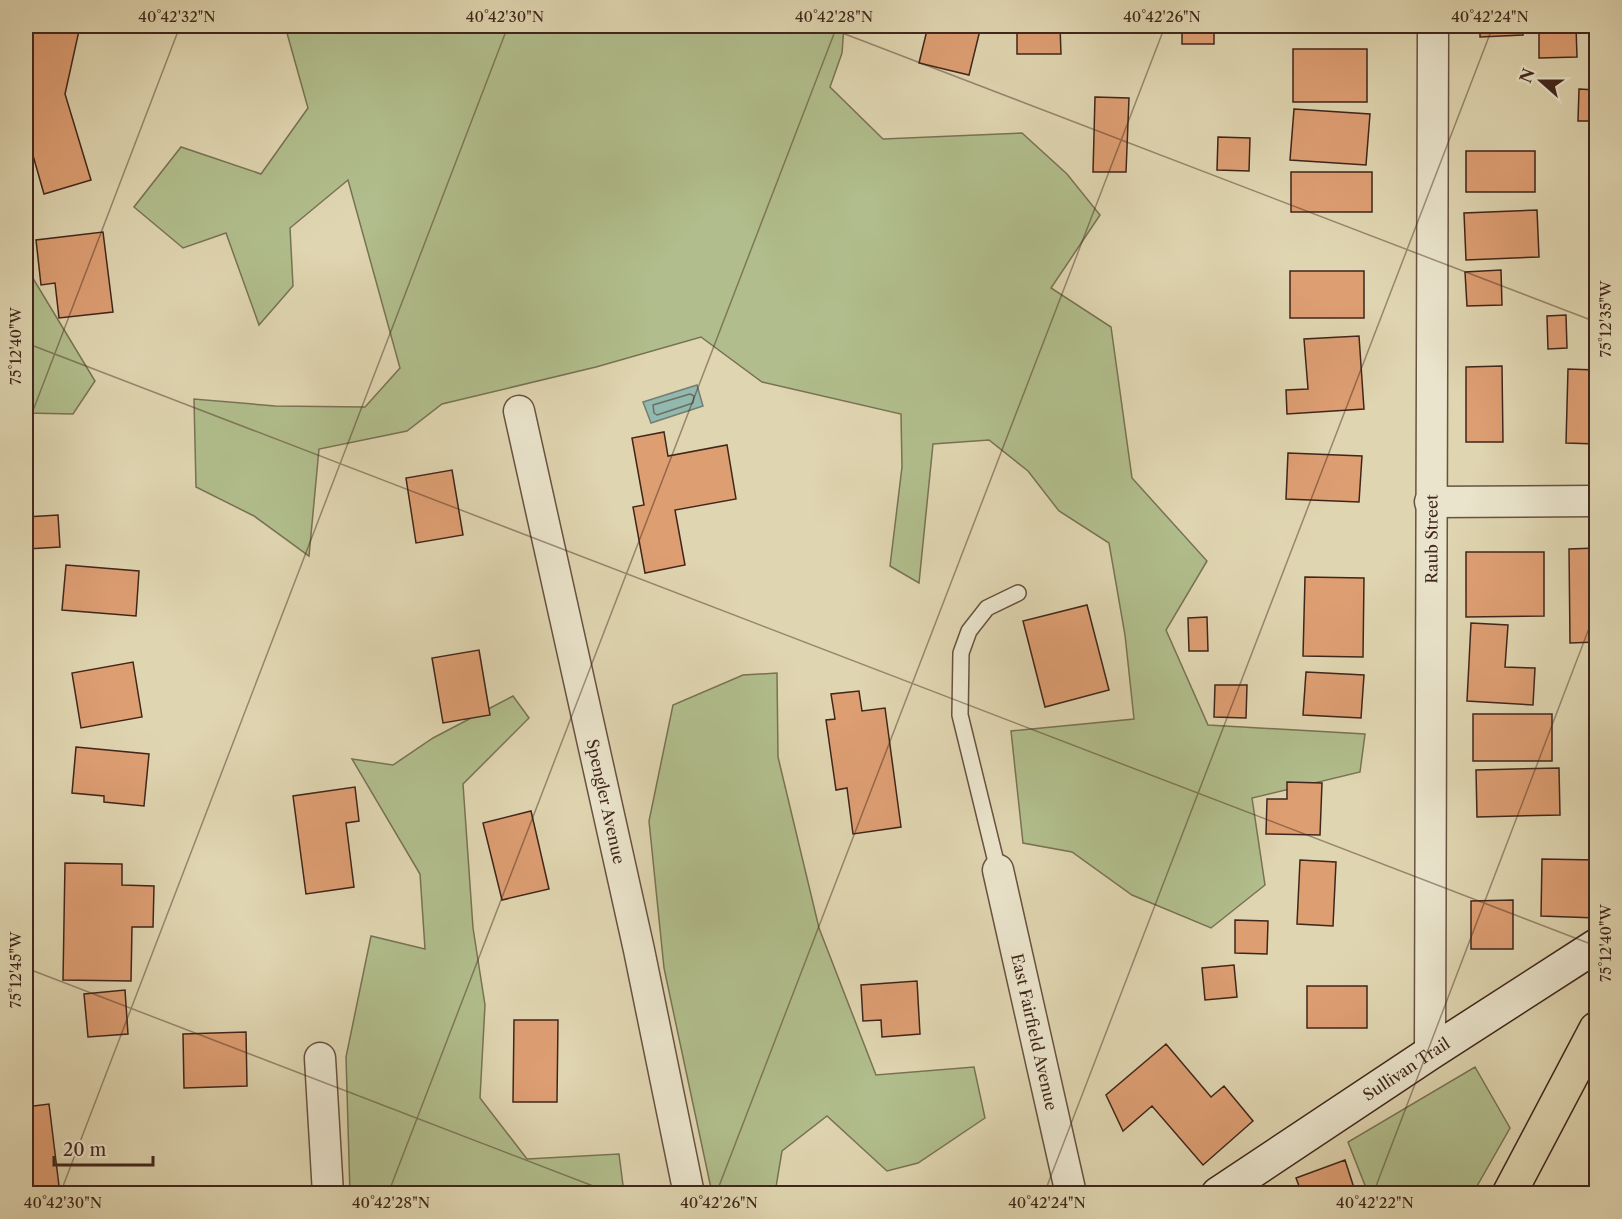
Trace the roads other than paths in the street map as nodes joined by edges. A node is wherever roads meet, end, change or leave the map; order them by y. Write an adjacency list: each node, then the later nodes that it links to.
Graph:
1 (1433, 26): 4 (street, Raub Street)
2 (519, 411): 12 (street, Spengler Avenue)
3 (1596, 501): 4 (street)
4 (1430, 502): 9 (street, Raub Street)
5 (1018, 592): 6 (lane)
6 (998, 870): 13 (street, East Fairfield Avenue)
7 (1596, 946): 9 (street, Sullivan Trail)
8 (1596, 1029): 15 (main road)
9 (1430, 1053): 14 (street, Sullivan Trail)
10 (320, 1058): 11 (street)
11 (328, 1194)
12 (689, 1194)
13 (1071, 1194)
14 (1218, 1194)
15 (1509, 1194)

